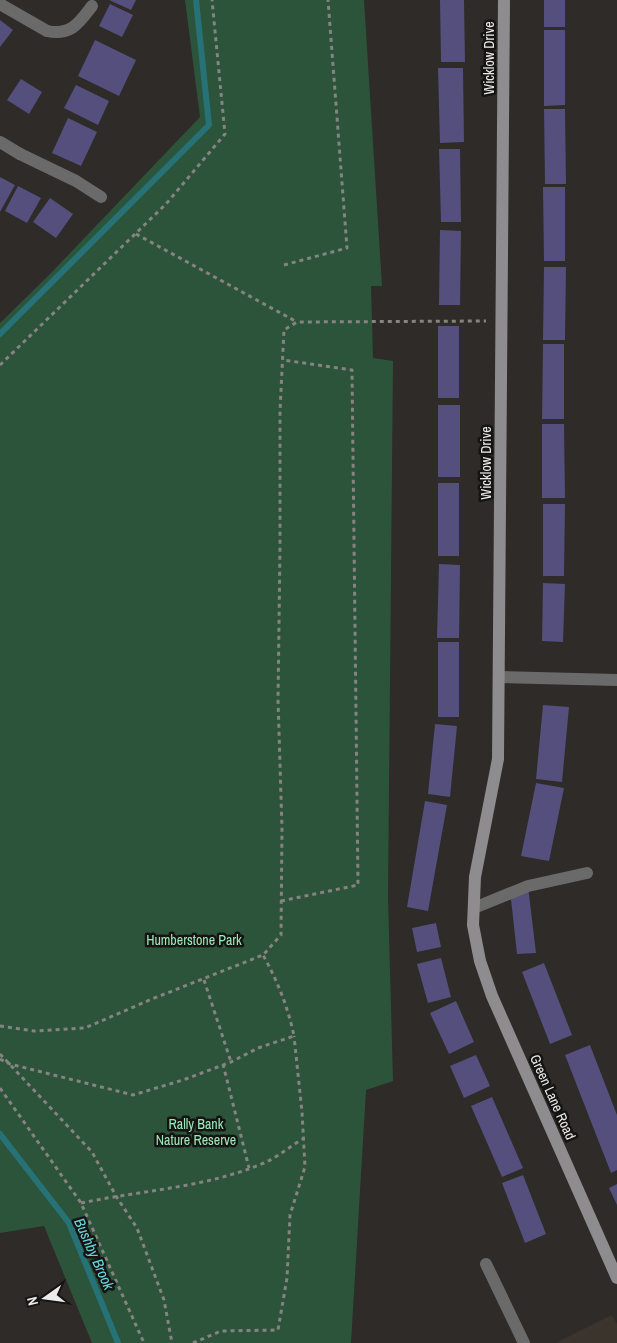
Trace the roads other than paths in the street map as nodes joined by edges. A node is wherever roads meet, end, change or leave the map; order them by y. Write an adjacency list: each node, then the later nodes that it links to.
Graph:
1 (504, 0): 6 (street, Wicklow Drive)
2 (0, 4): 3 (street)
3 (92, 6)
4 (0, 142): 5 (street)
5 (101, 197)
6 (499, 677): 7 (street); 9 (street, Wicklow Drive)
7 (617, 680)
8 (586, 873): 9 (street)
9 (474, 908): 10 (street, Wicklow Drive)
10 (473, 924): 12 (street, Green Lane Road)
11 (486, 1264): 13 (street)
12 (617, 1278)
13 (524, 1343)

